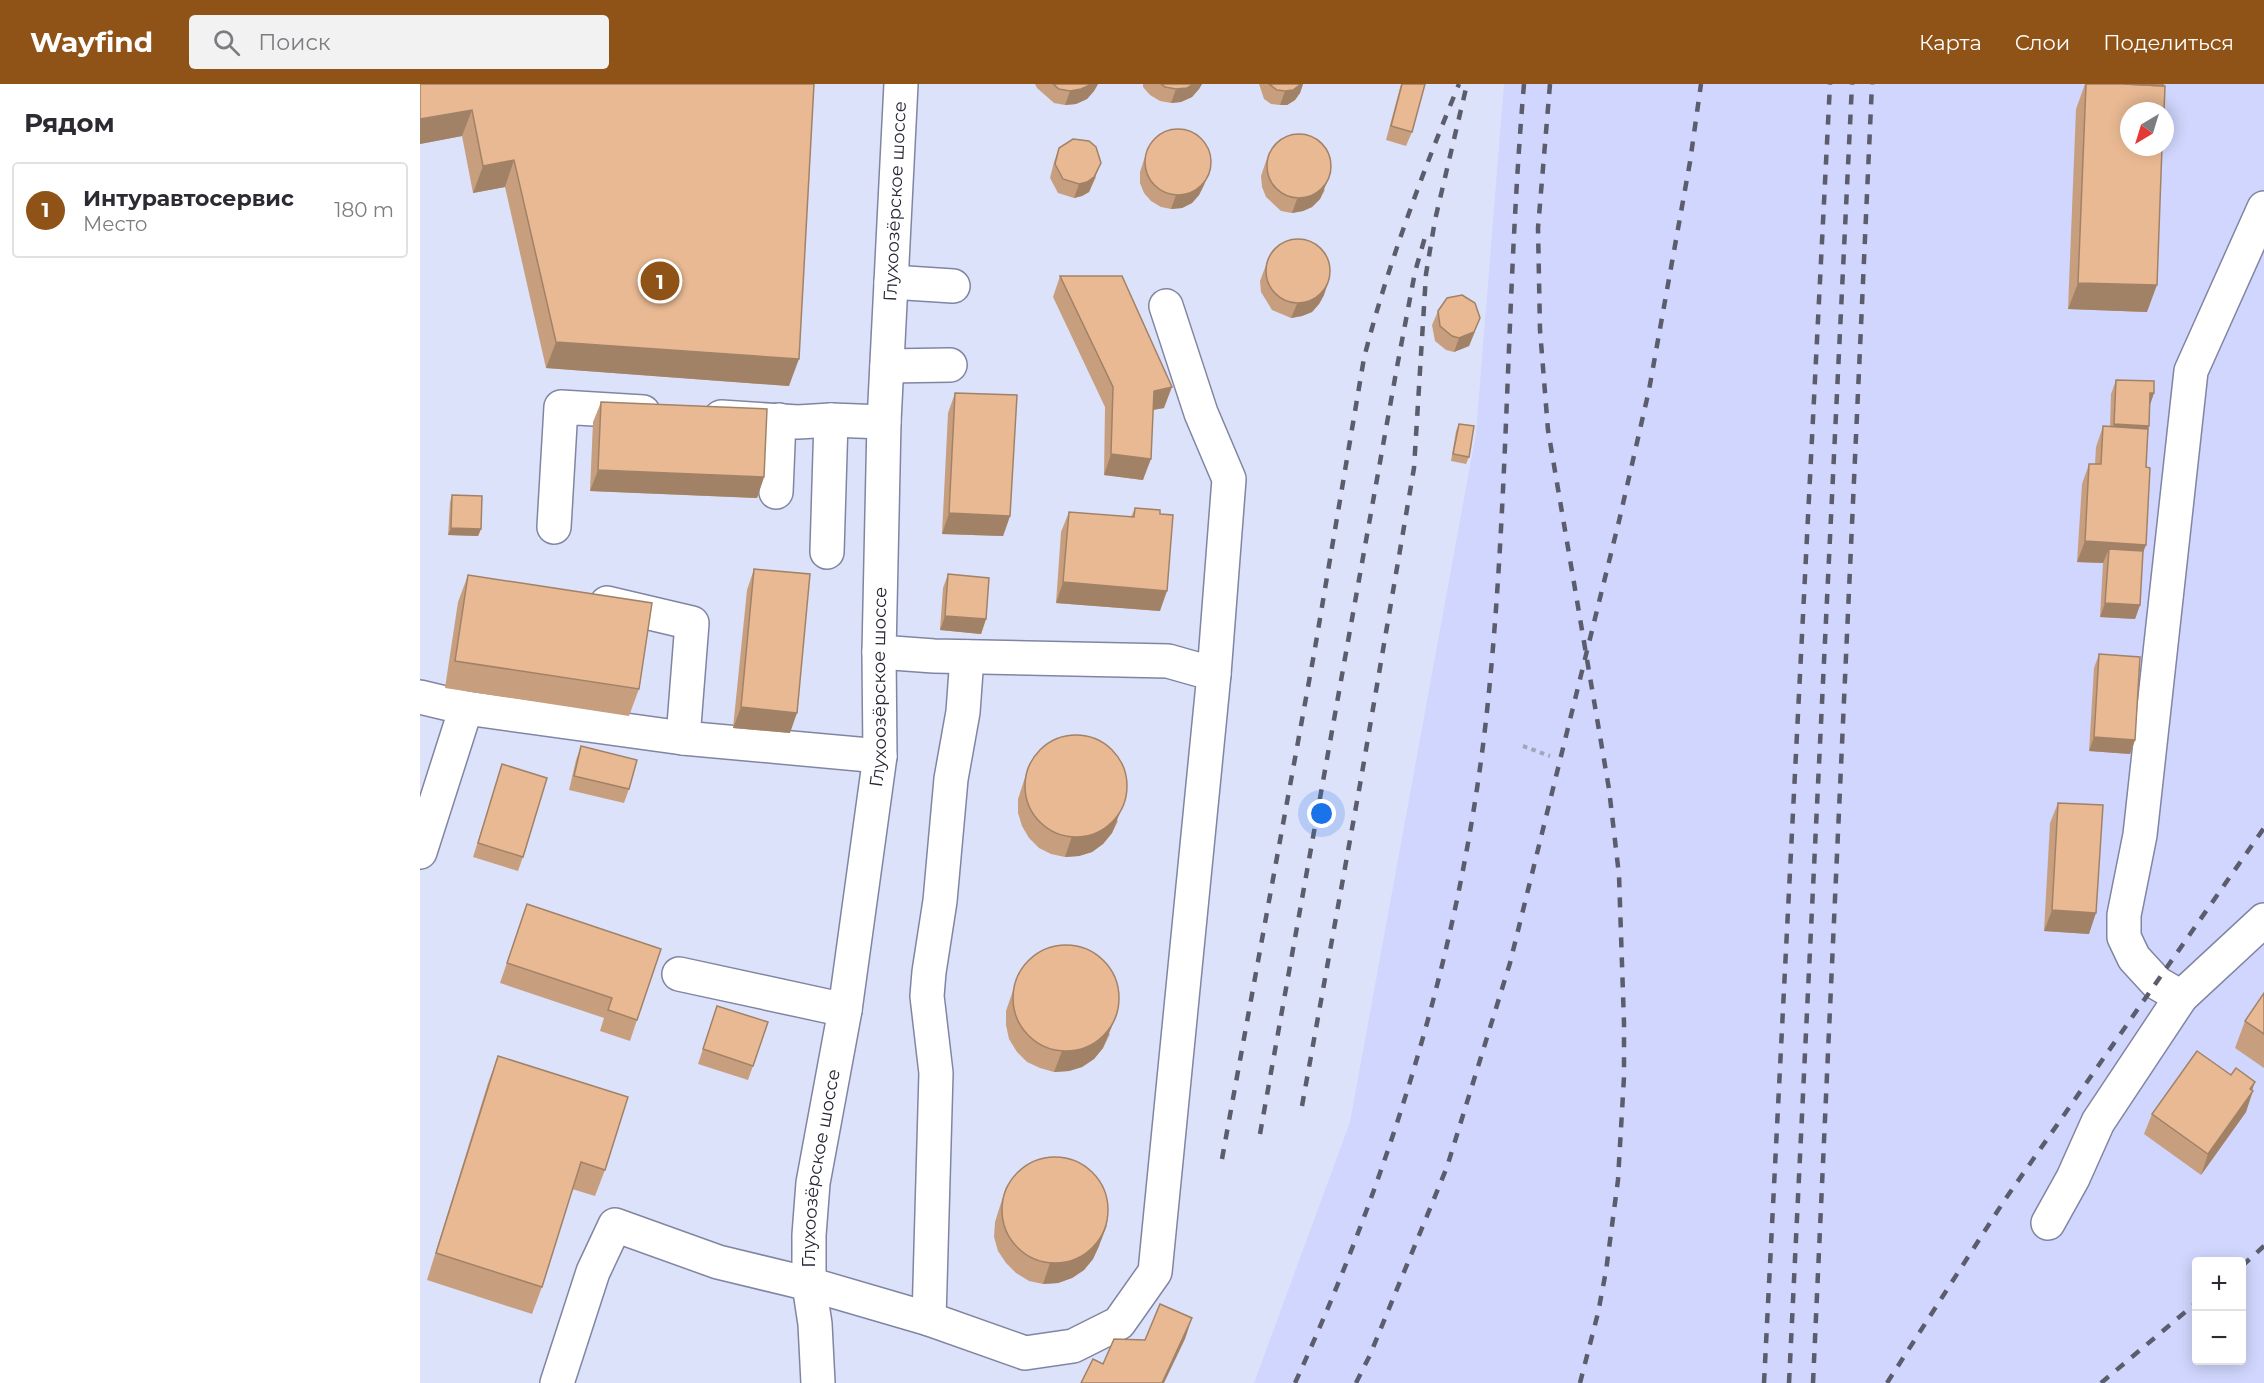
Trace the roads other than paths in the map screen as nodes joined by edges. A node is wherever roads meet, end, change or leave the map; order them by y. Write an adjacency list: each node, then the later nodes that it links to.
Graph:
1 (901, 84): 3 (street, Глухоозёрское шоссе)
2 (2264, 208): 25 (street)
3 (891, 282): 4 (street); 7 (street, Глухоозёрское шоссе)
4 (953, 286)
5 (1166, 306): 17 (street)
6 (950, 365): 7 (street)
7 (887, 366): 10 (street, Глухоозёрское шоссе)
8 (779, 420): 9 (street); 11 (street); 12 (street)
9 (831, 420): 10 (street); 13 (street)
10 (884, 422): 15 (street, Глухоозёрское шоссе)
11 (776, 492)
12 (554, 527)
13 (827, 552)
14 (580, 597): 20 (street)
15 (879, 652): 16 (street); 21 (street, Глухоозёрское шоссе)
16 (967, 657): 17 (street); 29 (street)
17 (1214, 674): 29 (street)
18 (420, 697): 19 (street)
19 (466, 708): 20 (street); 22 (street)
20 (683, 738): 21 (street)
21 (880, 756): 26 (street, Глухоозёрское шоссе)
22 (420, 852)
23 (2264, 920): 25 (street)
24 (679, 974): 26 (street)
25 (2181, 997): 27 (street)
26 (845, 1010): 28 (street, Глухоозёрское шоссе)
27 (2048, 1223)
28 (809, 1284): 29 (street); 30 (street, Глухоозёрское шоссе); 31 (street)
29 (929, 1319)
30 (827, 1380)
31 (557, 1383)

